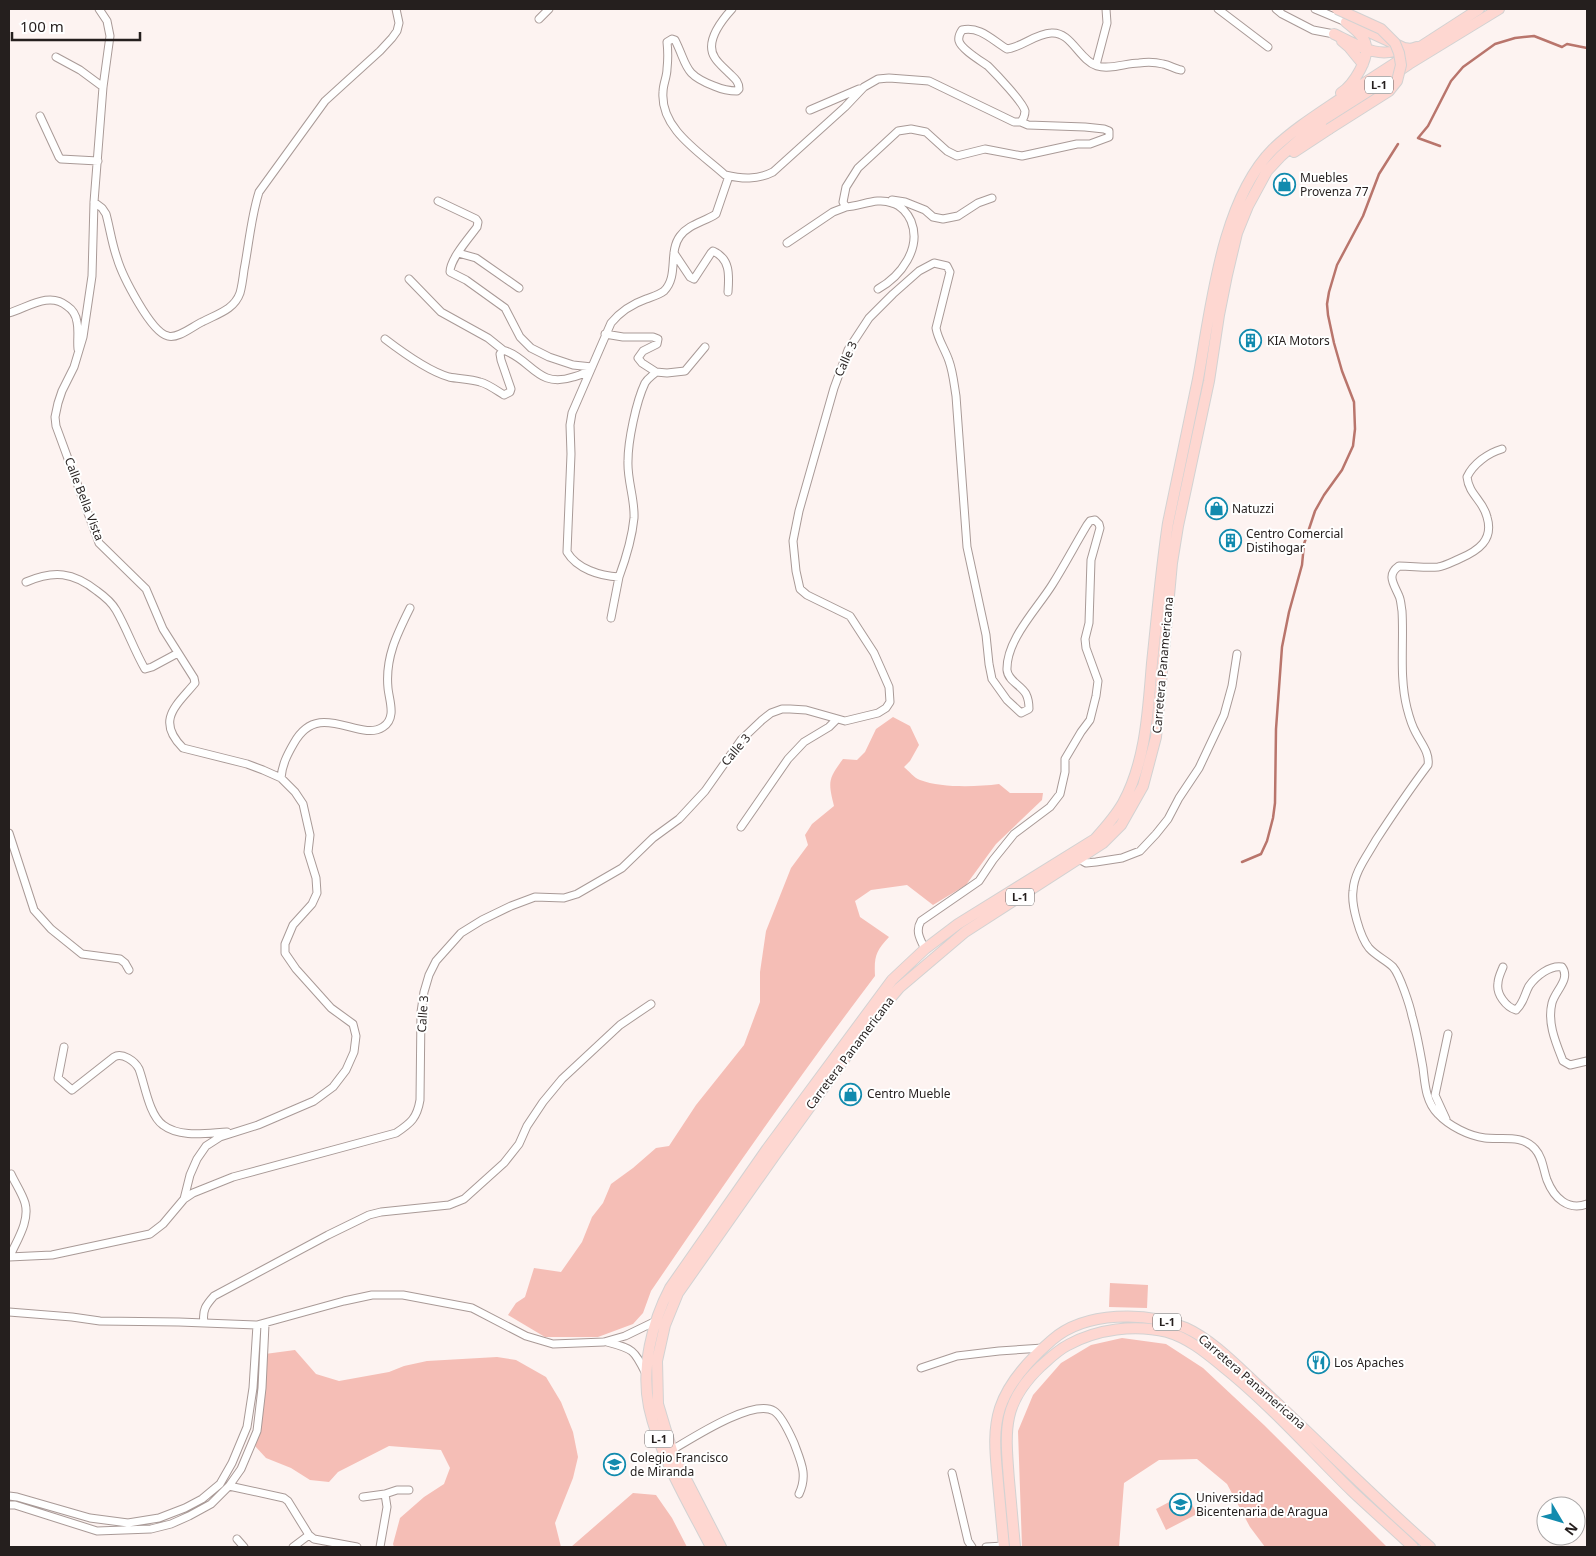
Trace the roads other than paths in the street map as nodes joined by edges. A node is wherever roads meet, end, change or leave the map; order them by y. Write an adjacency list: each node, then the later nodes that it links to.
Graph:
1 (99, 9): 24 (street, Calle Bella Vista)
2 (396, 9): 35 (street)
3 (549, 9): 12 (street)
4 (732, 9): 31 (street)
5 (1106, 9): 21 (street)
6 (1218, 9): 16 (street)
7 (1276, 9): 14 (street)
8 (1315, 9): 13 (street)
9 (1337, 9): 30 (main road, bridge)
10 (1479, 9): 15 (main road, Carretera Panamericana / L-1)
11 (1499, 9): 30 (main road, Carretera Panamericana / L-1)
12 (539, 19)
13 (1346, 22): 17 (main road); 18 (main road)
14 (1334, 34): 18 (main road); 20 (main road, L-1)
15 (1425, 44): 17 (main road); 26 (main road, Carretera Panamericana / L-1)
16 (1268, 47)
17 (1404, 48): 18 (main road)
18 (1366, 49): 20 (main road, L-1)
19 (56, 57): 24 (street)
20 (1363, 64): 26 (main road, L-1)
21 (1096, 66): 22 (street); 28 (street)
22 (1181, 70)
23 (864, 87): 25 (street); 28 (street); 31 (street)
24 (103, 88): 29 (street, Calle Bella Vista)
25 (810, 110)
26 (1322, 111): 64 (main road, Carretera Panamericana / L-1)
27 (40, 116): 29 (street)
28 (1022, 122): 36 (street)
29 (98, 161): 35 (street, Calle Bella Vista)
30 (1267, 171): 63 (main road, Carretera Panamericana / L-1)
31 (729, 176): 39 (street)
32 (992, 198): 34 (street)
33 (438, 201): 38 (street)
34 (887, 201): 36 (street); 42 (street)
35 (94, 202): 49 (street, Calle Bella Vista)
36 (846, 207): 37 (street)
37 (787, 243)
38 (458, 253): 41 (street); 50 (street)
39 (674, 253): 43 (street); 45 (street)
40 (409, 279): 48 (street)
41 (519, 288)
42 (878, 289)
43 (728, 292)
44 (9, 314): 49 (street)
45 (605, 334): 50 (street); 51 (street)
46 (385, 339): 48 (street)
47 (705, 347): 51 (street)
48 (503, 350): 50 (street)
49 (79, 354): 57 (street, Calle Bella Vista)
50 (591, 367): 53 (street)
51 (656, 372): 53 (street)
52 (1502, 449): 71 (street)
53 (619, 578): 56 (street)
54 (26, 582): 57 (street)
55 (410, 608): 60 (street)
56 (611, 618)
57 (178, 652): 60 (street, Calle Bella Vista)
58 (1237, 654): 63 (street)
59 (837, 719): 61 (street); 64 (street, Calle 3); 74 (street, Calle 3)
60 (281, 778): 72 (street, Calle Bella Vista)
61 (741, 827)
62 (9, 833): 66 (street)
63 (1079, 859): 86 (main road, Carretera Panamericana / L-1)
64 (925, 949): 78 (main road, Carretera Panamericana / L-1)
65 (1502, 966): 70 (street)
66 (128, 970)
67 (651, 1004): 79 (street)
68 (1448, 1034): 71 (street)
69 (64, 1046): 72 (street)
70 (1587, 1061)
71 (1447, 1122): 75 (street)
72 (238, 1132): 74 (street, Calle Bella Vista)
73 (11, 1174): 76 (street)
74 (184, 1199): 76 (street)
75 (1587, 1204)
76 (10, 1257)
77 (9, 1312): 79 (street)
78 (656, 1321): 82 (street); 85 (main road, Carretera Panamericana / L-1)
79 (204, 1323): 81 (street)
80 (266, 1324): 81 (street); 82 (street); 88 (street)
81 (257, 1325): 95 (street)
82 (604, 1342): 85 (street)
83 (1043, 1348): 84 (street); 107 (main road, Carretera Panamericana / L-1); 110 (main road, Carretera Panamericana / L-1)
84 (920, 1368)
85 (647, 1375): 103 (main road, Carretera Panamericana / L-1)
86 (672, 1450): 91 (street); 104 (main road, Carretera Panamericana / L-1)
87 (952, 1473): 105 (street)
88 (230, 1486): 96 (street); 97 (street)
89 (409, 1490): 90 (street)
90 (385, 1494): 93 (street); 102 (street)
91 (799, 1494)
92 (9, 1496): 95 (street)
93 (363, 1496)
94 (9, 1505): 96 (street)
95 (186, 1508): 96 (street)
96 (189, 1516)
97 (309, 1535): 100 (street); 101 (street)
98 (237, 1539): 99 (street)
99 (244, 1547)
100 (292, 1547)
101 (357, 1547)
102 (380, 1547)
103 (711, 1547)
104 (720, 1547)
105 (972, 1547)
106 (986, 1547): 107 (street)
107 (1004, 1547)
108 (1015, 1547): 109 (main road, Carretera Panamericana / L-1)
109 (1413, 1547)
110 (1430, 1547)

